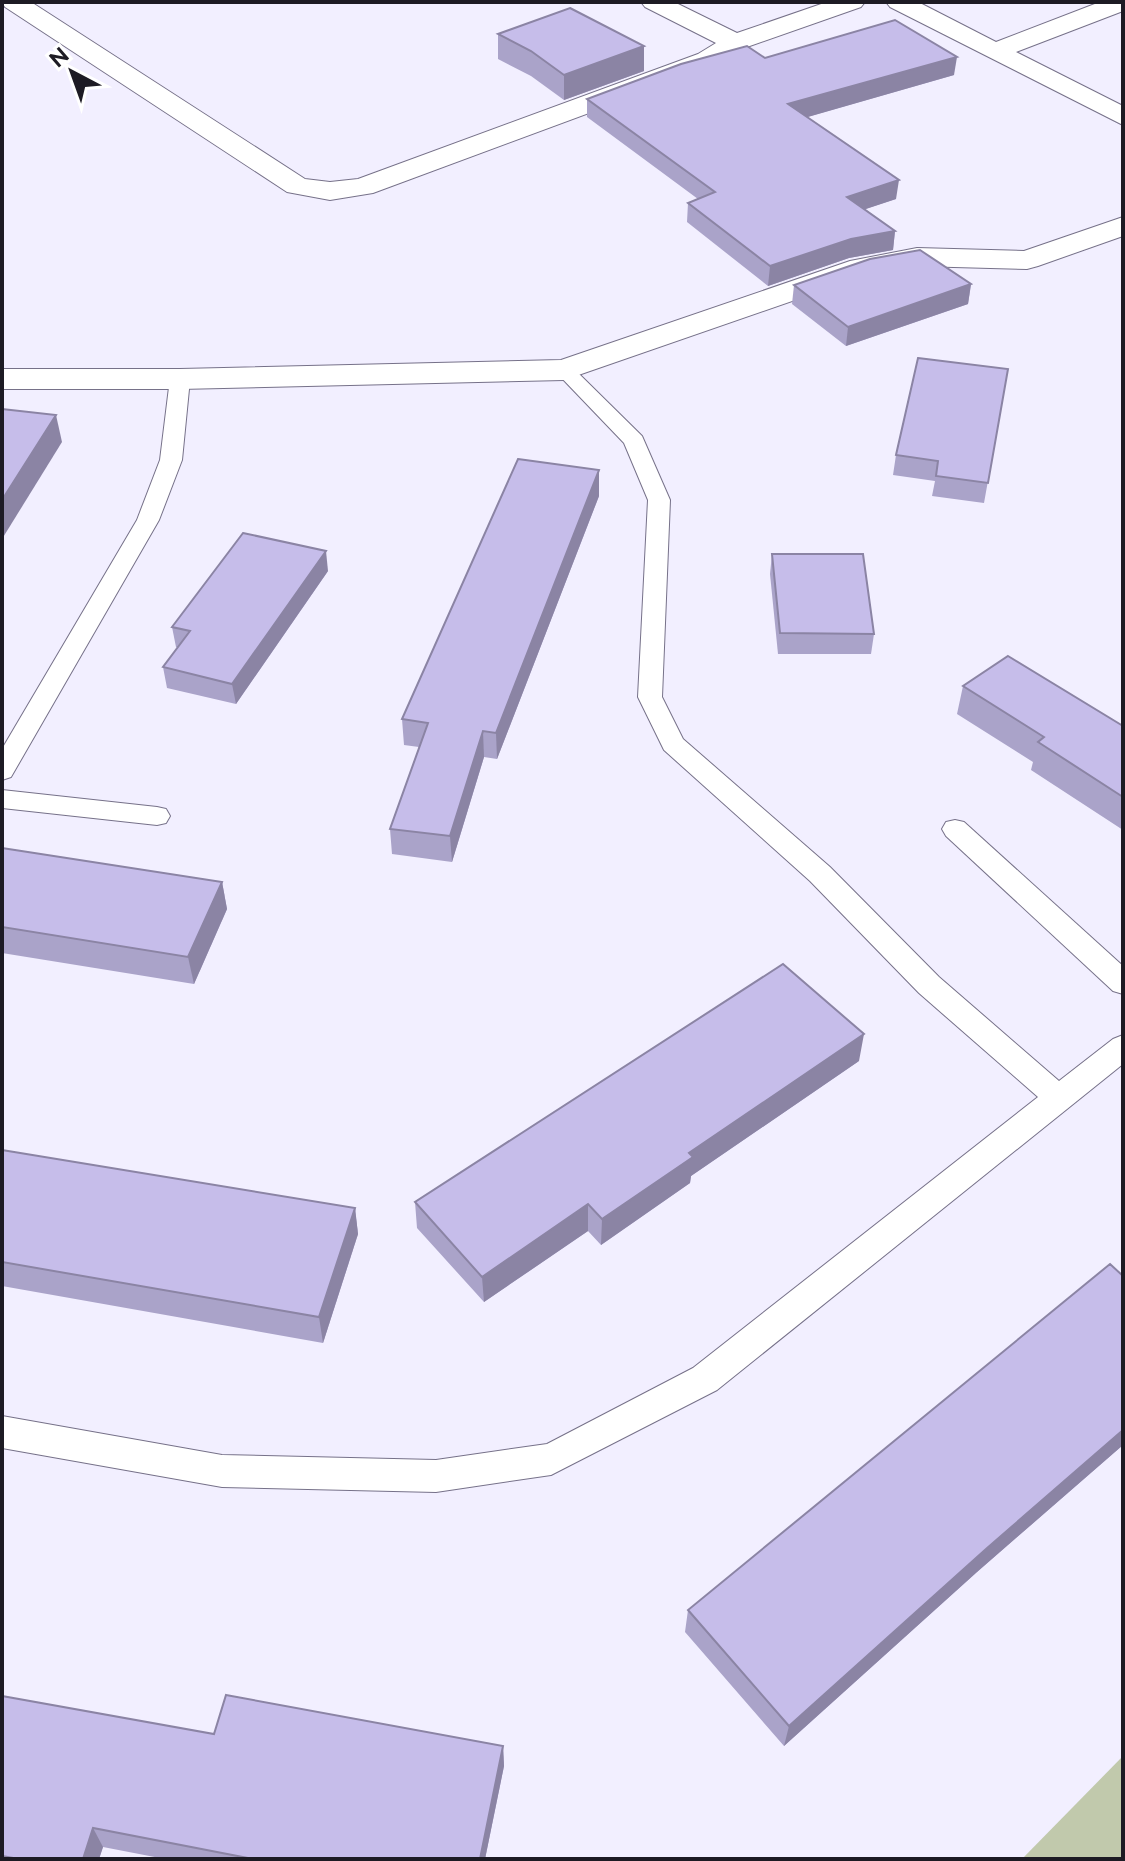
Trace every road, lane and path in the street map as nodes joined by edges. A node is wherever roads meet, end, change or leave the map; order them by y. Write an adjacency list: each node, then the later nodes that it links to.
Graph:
1 (14, 2): 6 (street)
2 (654, 2): 6 (street)
3 (852, 2): 6 (street)
4 (899, 2): 7 (street)
5 (1123, 2): 7 (street)
6 (735, 42)
7 (995, 51): 8 (street)
8 (1123, 117)
9 (1123, 226): 10 (street)
10 (564, 370): 12 (street); 19 (lane)
11 (2, 379): 12 (street)
12 (180, 379): 13 (lane)
13 (2, 771)
14 (2, 799): 15 (lane)
15 (157, 816)
16 (955, 829): 17 (lane)
17 (1123, 983)
18 (1123, 1047): 19 (lane)
19 (1059, 1098): 20 (lane)
20 (2, 1432)

